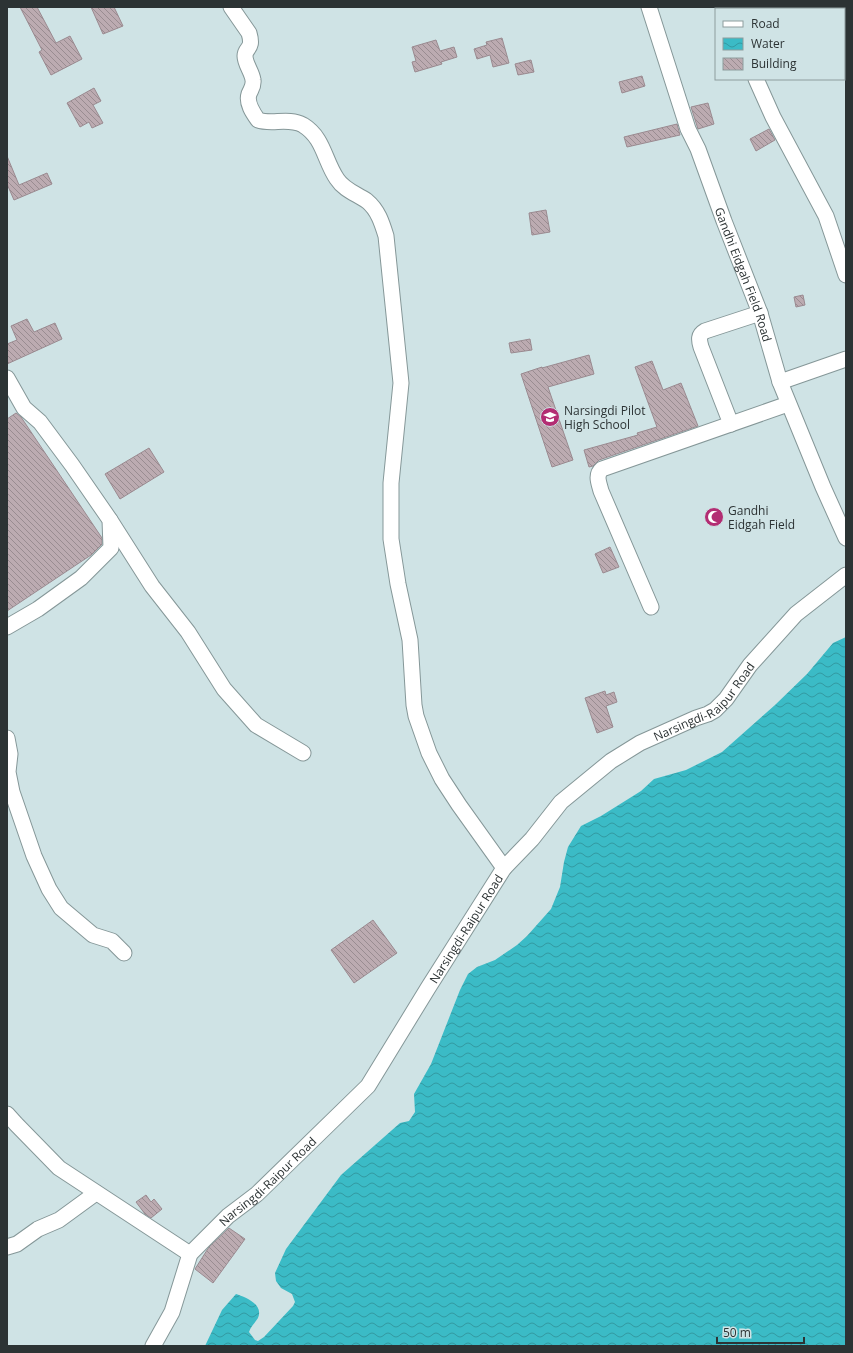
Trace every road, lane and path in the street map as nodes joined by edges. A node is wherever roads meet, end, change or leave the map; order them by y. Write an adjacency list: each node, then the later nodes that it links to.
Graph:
1 (231, 7): 18 (street)
2 (649, 7): 5 (street, Gandhi Eidgah Field Road)
3 (756, 80): 4 (street)
4 (846, 275)
5 (760, 313): 8 (street, Gandhi Eidgah Field Road); 10 (street)
6 (846, 359): 8 (street)
7 (7, 378): 11 (street)
8 (780, 382): 9 (street, Gandhi Eidgah Field Road)
9 (788, 404): 10 (street); 12 (street, Gandhi Eidgah Field Road)
10 (731, 424): 14 (street)
11 (110, 520): 15 (street); 17 (street)
12 (846, 538)
13 (846, 575): 18 (street, Narsingdi-Raipur Road)
14 (651, 607)
15 (7, 627)
16 (7, 738): 19 (street)
17 (303, 753)
18 (504, 868): 23 (street, Narsingdi-Raipur Road)
19 (124, 953)
20 (7, 1114): 21 (street)
21 (96, 1193): 22 (street); 23 (street)
22 (7, 1247)
23 (190, 1254): 24 (street, Narsingdi-Raipur Road)
24 (153, 1346)

